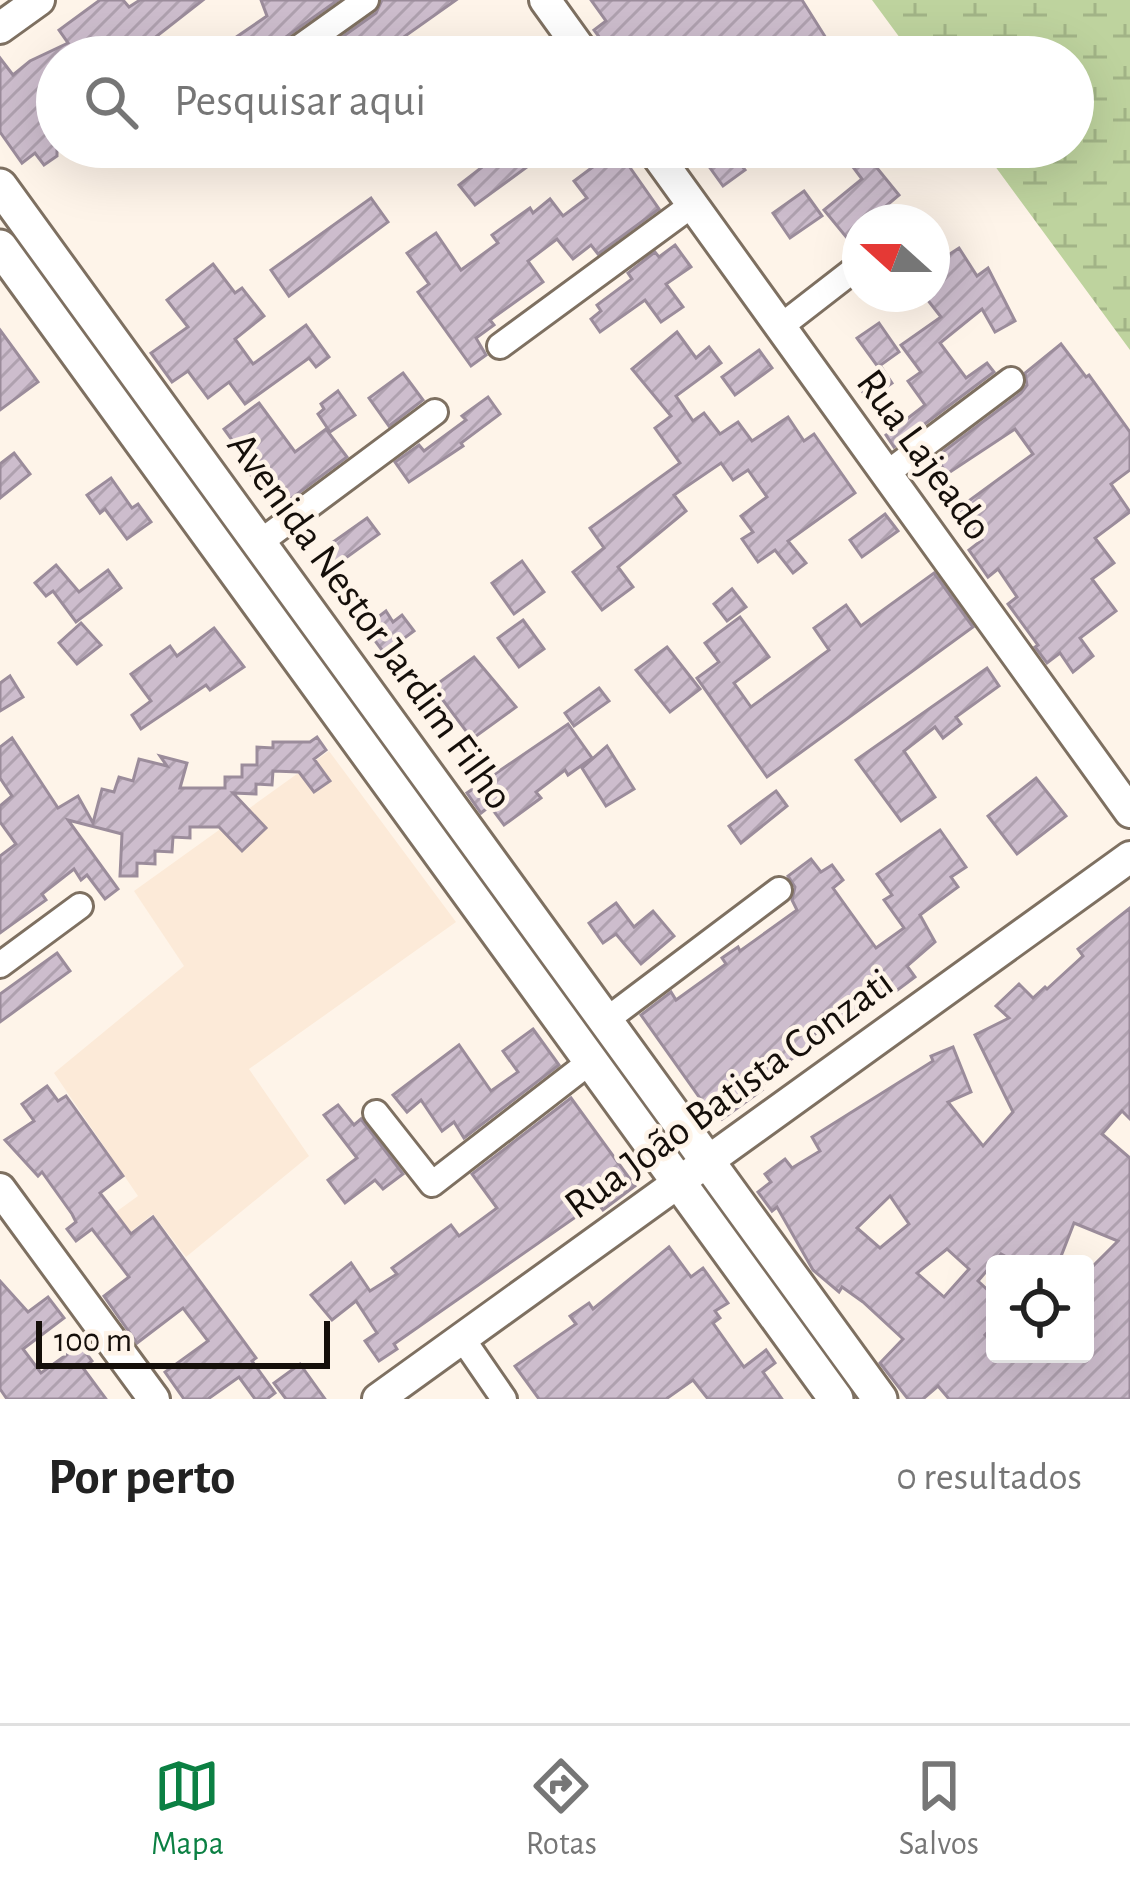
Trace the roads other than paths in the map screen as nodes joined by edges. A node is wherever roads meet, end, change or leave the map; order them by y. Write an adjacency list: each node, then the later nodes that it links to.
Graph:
1 (39, 0): 4 (street)
2 (366, 0): 5 (street)
3 (544, 0): 6 (street)
4 (0, 28)
5 (315, 36)
6 (571, 36)
7 (666, 168): 9 (street, Rua Lajeado)
8 (0, 186): 17 (main road, Avenida Nestor Jardim Filho)
9 (692, 205): 12 (street, Rua Lajeado); 13 (street)
10 (0, 247): 18 (main road, Avenida Nestor Jardim Filho)
11 (842, 280): 12 (street)
12 (780, 327): 16 (street, Rua Lajeado)
13 (500, 346)
14 (1011, 380): 16 (street)
15 (435, 412): 19 (street)
16 (886, 474): 22 (street, Rua Lajeado)
17 (211, 476): 18 (main road); 19 (main road, Avenida Nestor Jardim Filho)
18 (182, 497): 21 (main road, Avenida Nestor Jardim Filho)
19 (259, 543): 20 (main road, Avenida Nestor Jardim Filho)
20 (321, 628): 21 (main road); 26 (main road, Avenida Nestor Jardim Filho)
21 (292, 649): 27 (main road, Avenida Nestor Jardim Filho)
22 (1130, 812)
23 (1130, 857): 32 (street, Rua João Batista Conzati)
24 (779, 890): 29 (street)
25 (80, 906): 28 (street)
26 (538, 929): 27 (main road); 29 (main road, Avenida Nestor Jardim Filho)
27 (511, 950): 30 (main road, Avenida Nestor Jardim Filho)
28 (0, 965)
29 (605, 1021): 32 (main road, Avenida Nestor Jardim Filho)
30 (591, 1061): 31 (street); 33 (main road, Avenida Nestor Jardim Filho)
31 (376, 1113)
32 (707, 1162): 33 (street, Rua João Batista Conzati); 40 (main road, Avenida Nestor Jardim Filho)
33 (679, 1182): 35 (street, Rua João Batista Conzati); 39 (main road, Avenida Nestor Jardim Filho)
34 (0, 1189): 36 (street)
35 (462, 1338): 37 (street, Rua João Batista Conzati); 38 (street)
36 (154, 1399)
37 (378, 1399)
38 (504, 1399)
39 (836, 1399)
40 (880, 1399)

